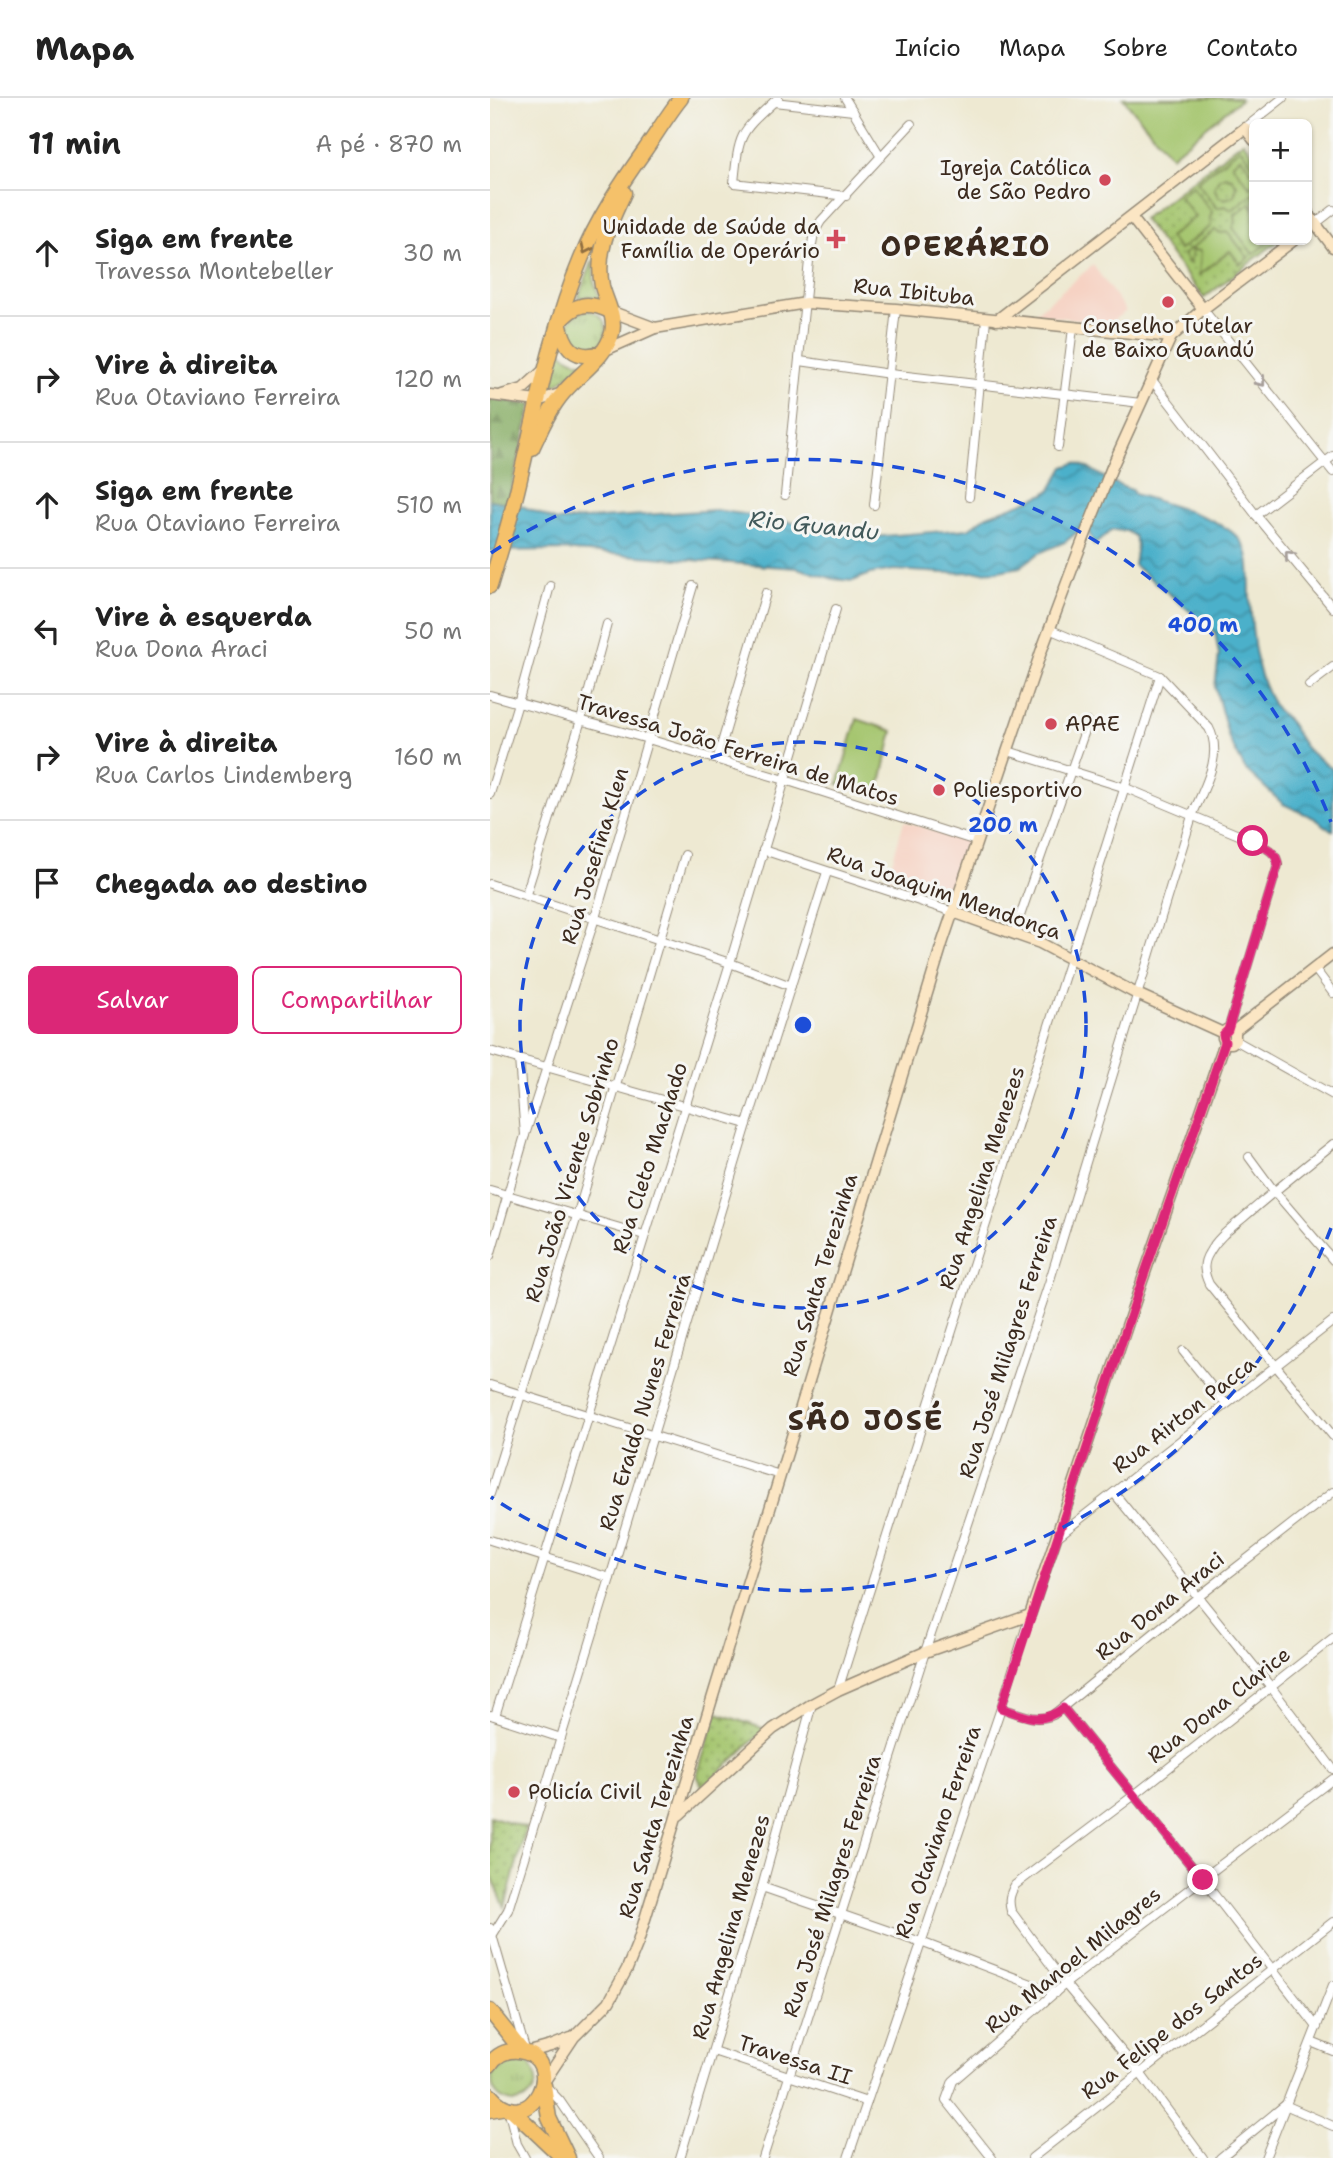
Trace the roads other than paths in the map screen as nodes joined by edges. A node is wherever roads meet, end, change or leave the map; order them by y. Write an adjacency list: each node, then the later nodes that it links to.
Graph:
1 (681, 98): 9 (highway)
2 (845, 98): 5 (street)
3 (1283, 98): 7 (street)
4 (776, 100): 5 (street); 11 (street)
5 (853, 111): 10 (street)
6 (911, 124): 10 (street)
7 (1245, 128): 8 (street); 13 (street)
8 (1249, 133)
9 (646, 149): 21 (highway); 23 (highway, one-way to 23)
10 (881, 158): 11 (street)
11 (846, 196): 18 (street)
12 (1333, 210): 14 (street)
13 (1131, 217): 20 (street); 22 (street)
14 (1312, 226)
15 (1312, 228): 17 (street)
16 (1287, 245): 20 (street)
17 (1333, 247)
18 (806, 303): 19 (street, Rua Ibituba); 24 (street, Rua Ibituba); 28 (street)
19 (896, 309): 22 (street, Rua Ibituba); 30 (street)
20 (1203, 309): 26 (street); 40 (street, one-way to 40)
21 (610, 311): 23 (highway); 24 (street); 27 (highway)
22 (991, 320): 25 (street, Rua Ibituba); 32 (street)
23 (559, 322): 27 (highway); 29 (highway)
24 (655, 328): 27 (street, Rua Ibituba)
25 (1073, 328): 26 (street, Rua Ibituba); 34 (street)
26 (1171, 337): 31 (street, Rua Santa Terezinha)
27 (601, 353): 33 (highway)
28 (800, 361): 30 (street); 43 (street)
29 (545, 368): 35 (street); 36 (highway)
30 (890, 374): 32 (street); 45 (street)
31 (1152, 380): 37 (street, Rua Santa Terezinha); 46 (street)
32 (979, 384): 34 (street); 44 (street)
33 (563, 393): 36 (street); 42 (highway)
34 (1065, 393): 37 (street); 38 (street)
35 (492, 395): 36 (street)
36 (537, 401): 42 (highway)
37 (1141, 402): 54 (street, Rua Santa Terezinha)
38 (1058, 447)
39 (1333, 456): 40 (street)
40 (1325, 461): 41 (street); 46 (street)
41 (1333, 472)
42 (521, 475): 47 (highway)
43 (785, 495)
44 (969, 497)
45 (874, 505)
46 (1255, 514): 51 (street, one-way to 46)
47 (490, 586)
48 (550, 586): 59 (street)
49 (693, 586): 62 (street, Rua Josefina Klen)
50 (766, 593): 64 (street)
51 (1333, 608)
52 (836, 609): 66 (street, Rua Cleto Machado)
53 (607, 624): 60 (street)
54 (1049, 629): 56 (street, Rua José Milagres Ferreira); 63 (street, Rua Santa Terezinha)
55 (1333, 667): 57 (street)
56 (1160, 676): 67 (street, Rua Angelina Menezes); 69 (street, Rua José Milagres Ferreira)
57 (1309, 685)
58 (490, 695): 59 (street, Travessa João Ferreira de Matos)
59 (518, 703): 60 (street, Travessa João Ferreira de Matos); 68 (street)
60 (581, 720): 62 (street, Travessa João Ferreira de Matos); 75 (street)
61 (1088, 722): 65 (street)
62 (648, 738): 64 (street, Travessa João Ferreira de Matos); 77 (street, Rua Josefina Klen)
63 (1008, 751): 65 (street); 70 (street, Rua Santa Terezinha)
64 (716, 760): 66 (street, Travessa João Ferreira de Matos)
65 (1070, 770): 67 (street); 78 (street)
66 (785, 780): 70 (street, Travessa João Ferreira de Matos); 71 (street, Rua Cleto Machado)
67 (1126, 788): 69 (street); 81 (street, Rua Angelina Menezes)
68 (490, 794)
69 (1192, 816): 86 (street, Rua José Milagres Ferreira); 87 (street, Rua Otaviano Ferreira)
70 (976, 841): 76 (street, Rua Santa Terezinha)
71 (763, 850): 73 (street, Rua Joaquim Mendonça); 82 (street, Rua Cleto Machado)
72 (685, 855): 79 (street, Rua João Vicente Sobrinho)
73 (827, 872): 76 (street, Rua Joaquim Mendonça); 84 (street, Rua Eraldo Nunes Ferreira)
74 (490, 884): 75 (street)
75 (526, 894): 77 (street)
76 (953, 912): 78 (street, Rua Joaquim Mendonça); 114 (street, Rua Santa Terezinha)
77 (595, 918): 79 (street); 90 (street, Rua Josefina Klen)
78 (1014, 933): 81 (street, Rua Joaquim Mendonça)
79 (660, 941): 82 (street); 91 (street, Rua João Vicente Sobrinho)
80 (1333, 954): 83 (street)
81 (1070, 958): 86 (street, Rua Joaquim Mendonça); 127 (street, Rua Angelina Menezes)
82 (730, 963): 84 (street); 93 (street, Rua Cleto Machado)
83 (1315, 969): 85 (street); 87 (street)
84 (791, 986): 94 (street, Rua Eraldo Nunes Ferreira)
85 (1333, 993)
86 (1137, 994): 87 (street, Rua Joaquim Mendonça); 125 (street, Rua José Milagres Ferreira)
87 (1229, 1035): 92 (street, Rua Joaquim Mendonça); 118 (street, Rua Otaviano Ferreira)
88 (490, 1051): 89 (street)
89 (519, 1059): 90 (street); 95 (street)
90 (546, 1067): 91 (street); 95 (street, Rua Josefina Klen)
91 (615, 1088): 93 (street); 101 (street, Rua João Vicente Sobrinho)
92 (1333, 1095)
93 (685, 1107): 94 (street); 102 (street, Rua Cleto Machado)
94 (747, 1124): 113 (street, Rua Eraldo Nunes Ferreira)
95 (525, 1135): 100 (street, Rua Josefina Klen)
96 (1333, 1144): 99 (street)
97 (1249, 1157): 99 (street)
98 (490, 1190): 100 (street)
99 (1274, 1191): 104 (street); 107 (street)
100 (508, 1195): 101 (street); 103 (street, Rua Josefina Klen)
101 (577, 1216): 102 (street); 109 (street, Rua João Vicente Sobrinho)
102 (644, 1235): 111 (street, Rua Cleto Machado)
103 (490, 1256)
104 (1333, 1260)
105 (1333, 1321): 107 (street, Rua Airton Pacca)
106 (1183, 1351): 110 (street)
107 (1276, 1365): 110 (street, Rua Airton Pacca); 112 (street)
108 (490, 1385): 109 (street)
109 (521, 1395): 111 (street); 117 (street, Rua João Vicente Sobrinho)
110 (1225, 1404): 116 (street, Rua Airton Pacca)
111 (589, 1416): 113 (street); 120 (street, Rua Cleto Machado)
112 (1333, 1436)
113 (653, 1437): 114 (street); 121 (street, Rua Eraldo Nunes Ferreira)
114 (780, 1475): 135 (street, Rua Santa Terezinha)
115 (1333, 1492): 122 (street, Rua Dona Araci)
116 (1114, 1493): 118 (street, Rua Airton Pacca); 122 (street)
117 (490, 1494)
118 (1057, 1537): 123 (street, Rua Otaviano Ferreira)
119 (490, 1540): 120 (street)
120 (544, 1557): 121 (street); 131 (street, Rua Cleto Machado)
121 (610, 1578): 132 (street, Rua Eraldo Nunes Ferreira)
122 (1197, 1598): 126 (street); 130 (street, Rua Dona Araci)
123 (1030, 1615): 125 (street); 129 (street, Rua Otaviano Ferreira)
124 (1333, 1638): 126 (street, Rua Dona Clarice)
125 (925, 1652): 127 (street); 141 (street, Rua José Milagres Ferreira)
126 (1270, 1687): 133 (street); 137 (street, Rua Dona Clarice)
127 (838, 1690): 128 (street)
128 (812, 1704): 136 (street); 140 (street, Rua Angelina Menezes)
129 (1001, 1708): 130 (street, Rua Dona Araci); 145 (street, Rua Otaviano Ferreira)
130 (1063, 1708): 137 (street)
131 (492, 1716): 132 (street)
132 (561, 1738): 144 (street, Rua Eraldo Nunes Ferreira)
133 (1333, 1769)
134 (1333, 1779): 139 (street, Rua Manoel Milagres)
135 (687, 1780): 136 (street); 138 (street, Rua Santa Terezinha)
136 (701, 1794): 138 (street)
137 (1133, 1796): 139 (street); 147 (street, Rua Dona Clarice)
138 (677, 1817): 152 (street, Rua Santa Terezinha)
139 (1203, 1880): 146 (street); 147 (street, Rua Manoel Milagres)
140 (762, 1887): 141 (street); 156 (street, Rua Angelina Menezes)
141 (842, 1913): 145 (street); 159 (street, Rua José Milagres Ferreira)
142 (1333, 1922): 146 (street, Rua Felipe dos Santos)
143 (490, 1928): 144 (street)
144 (491, 1939): 155 (street)
145 (921, 1942): 149 (street); 162 (street, Rua Otaviano Ferreira)
146 (1272, 1970): 151 (street); 158 (street, Rua Felipe dos Santos)
147 (1065, 1984): 149 (street, Rua Manoel Milagres); 158 (street)
148 (1333, 1985): 151 (street)
149 (1055, 1993): 173 (street, Rua Manoel Milagres)
150 (490, 2011): 155 (highway)
151 (1317, 2027): 153 (street)
152 (574, 2037): 155 (street); 160 (street, Rua Santa Terezinha)
153 (1311, 2042): 154 (street); 163 (street)
154 (1333, 2051)
155 (524, 2052): 157 (highway); 160 (highway)
156 (713, 2052): 159 (street, Travessa II); 170 (street, Rua Angelina Menezes)
157 (490, 2065)
158 (1140, 2073): 174 (street, Rua Felipe dos Santos); 175 (street)
159 (789, 2076): 162 (street, Travessa II); 171 (street, Rua José Milagres Ferreira)
160 (544, 2083): 164 (highway); 168 (highway); 169 (street)
161 (490, 2095): 164 (highway)
162 (867, 2102): 172 (street, Rua Otaviano Ferreira)
163 (1285, 2105): 166 (street); 176 (street); 177 (street)
164 (508, 2108): 165 (main road); 167 (street); 168 (highway)
165 (490, 2111)
166 (1333, 2126)
167 (526, 2158)
168 (565, 2158)
169 (599, 2158)
170 (680, 2158)
171 (763, 2158)
172 (848, 2158)
173 (992, 2158)
174 (1032, 2158)
175 (1203, 2158)
176 (1220, 2158)
177 (1265, 2158)

